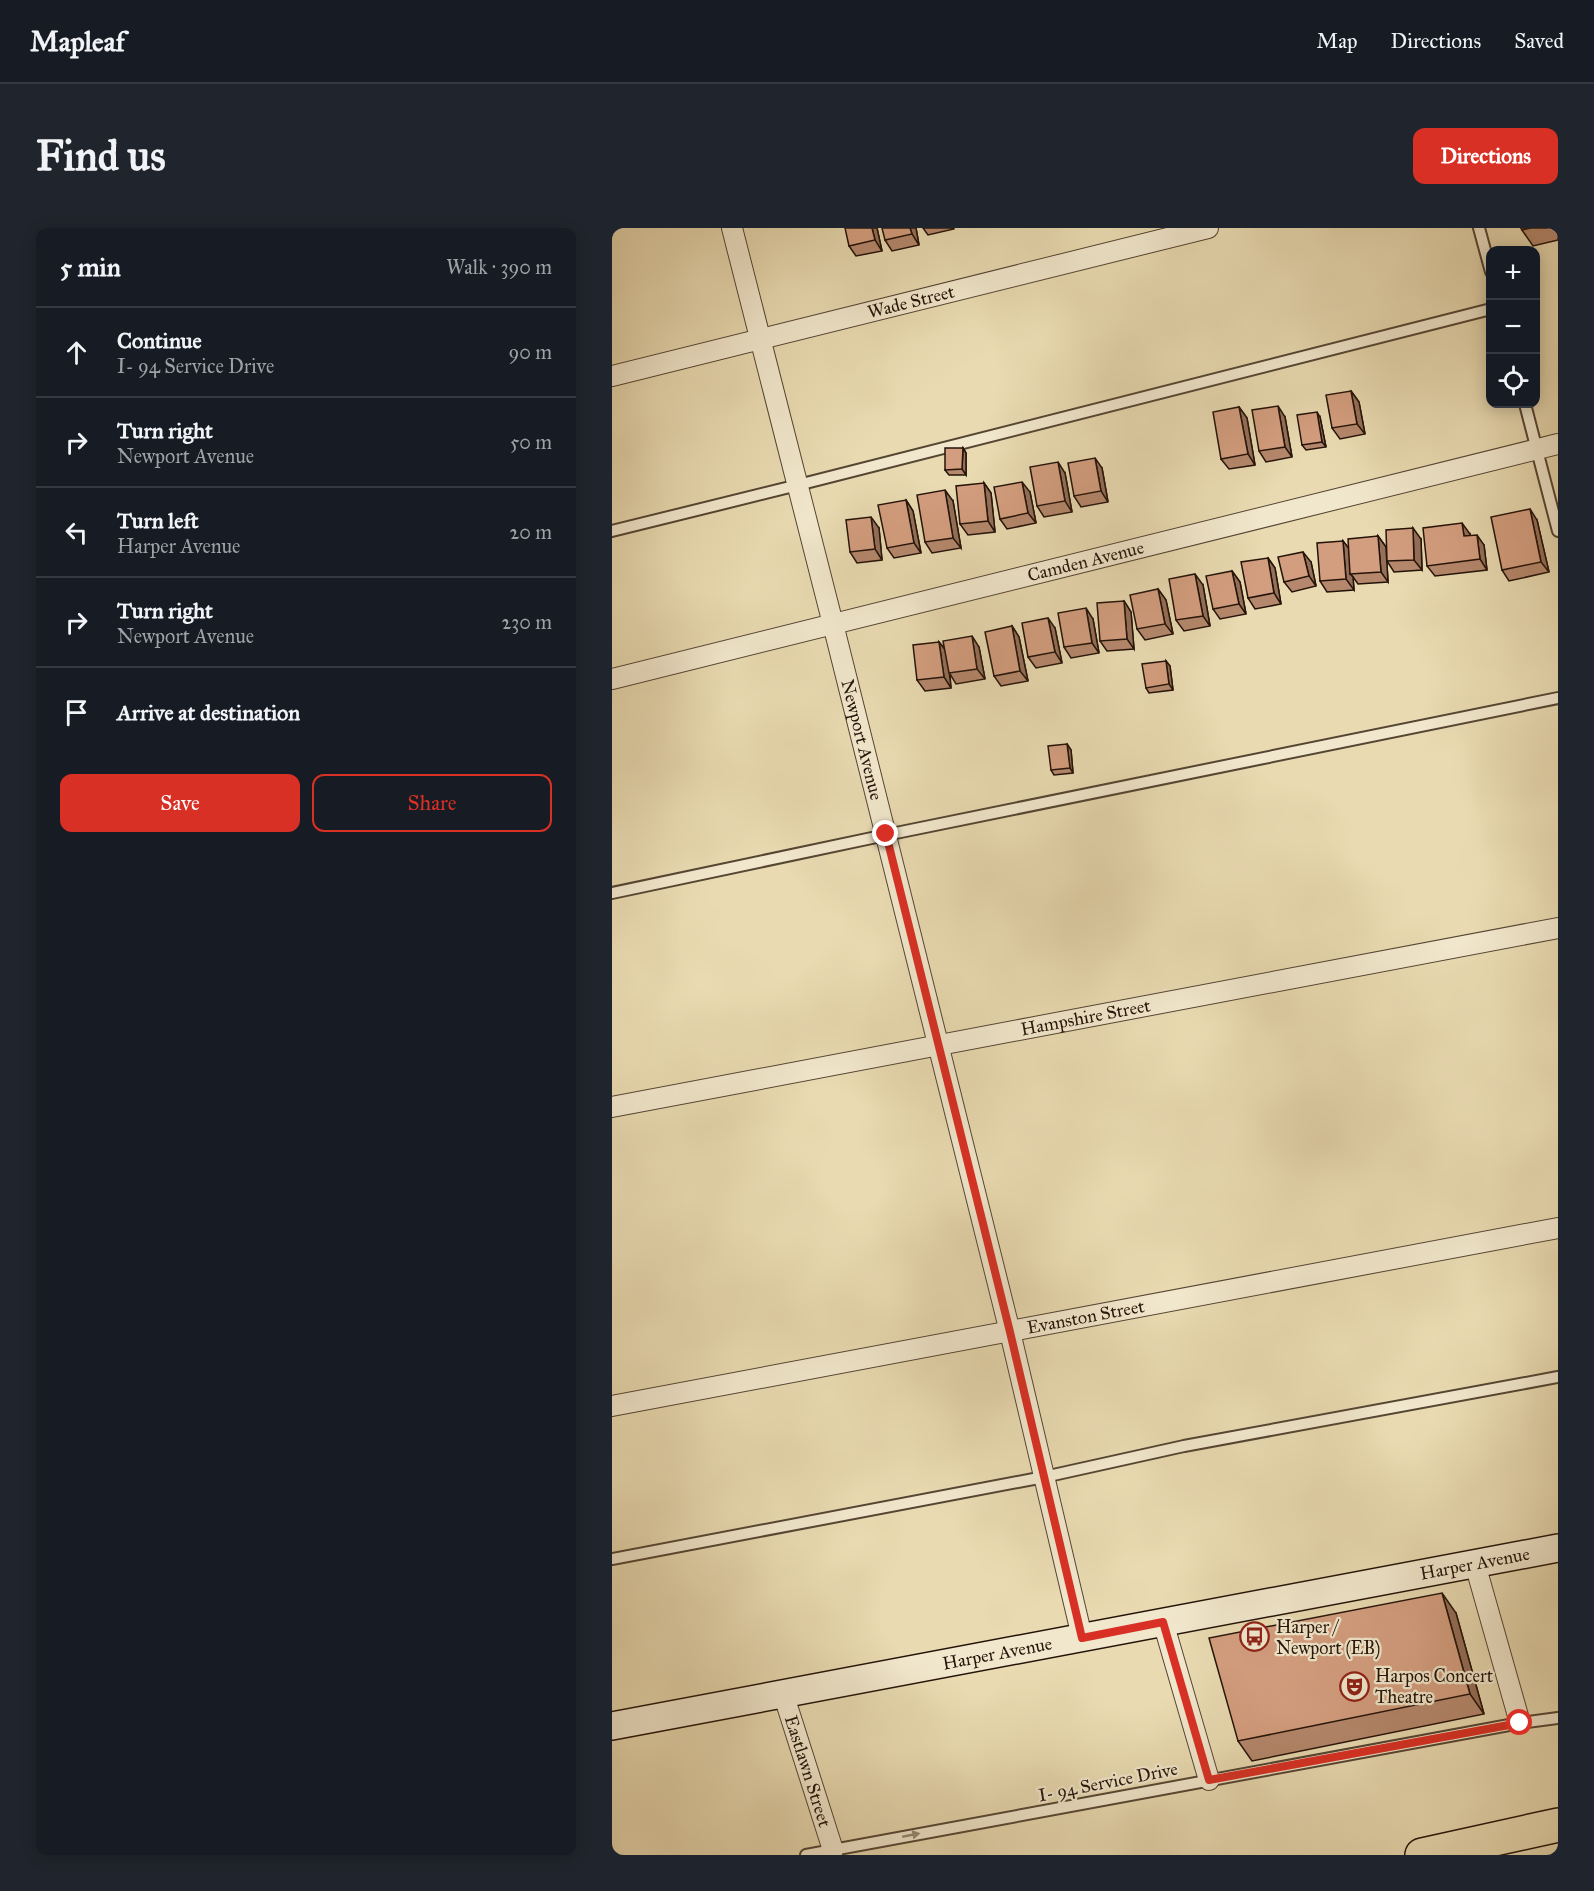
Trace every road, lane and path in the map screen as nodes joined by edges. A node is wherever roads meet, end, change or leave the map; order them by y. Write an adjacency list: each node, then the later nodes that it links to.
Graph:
1 (732, 228): 6 (street, Newport Avenue)
2 (1208, 228): 6 (street, Wade Street)
3 (1479, 228): 4 (lane)
4 (1486, 254)
5 (1486, 310): 11 (lane)
6 (761, 339): 7 (street, Wade Street); 11 (street, Newport Avenue)
7 (612, 376)
8 (1526, 408): 10 (lane)
9 (1558, 444): 10 (street, Camden Avenue)
10 (1537, 449): 13 (lane); 14 (street, Camden Avenue)
11 (798, 485): 12 (lane); 14 (street, Newport Avenue)
12 (612, 531)
13 (1558, 531)
14 (833, 624): 15 (street, Camden Avenue); 17 (street, Newport Avenue)
15 (612, 679)
16 (1558, 698): 17 (lane)
17 (886, 834): 18 (lane); 20 (street, Newport Avenue)
18 (612, 893)
19 (1558, 928): 20 (street, Hampshire Street)
20 (938, 1046): 21 (street, Hampshire Street); 23 (street, Newport Avenue)
21 (612, 1107)
22 (1558, 1228): 23 (street, Evanston Street)
23 (1010, 1332): 25 (street, Evanston Street); 26 (street, Newport Avenue)
24 (1558, 1377): 26 (lane)
25 (612, 1406)
26 (1044, 1477): 28 (lane); 31 (street, Newport Avenue)
27 (1558, 1548): 29 (main road, Harper Avenue)
28 (612, 1559)
29 (1475, 1564): 30 (main road, Harper Avenue); 34 (street)
30 (1163, 1622): 31 (main road, Harper Avenue); 36 (street)
31 (1082, 1638): 32 (main road, Harper Avenue)
32 (783, 1694): 35 (main road, Harper Avenue); 38 (street, Eastlawn Street)
33 (1558, 1718): 34 (lane, I- 94 Service Drive)
34 (1520, 1723): 36 (lane, I- 94 Service Drive)
35 (612, 1726)
36 (1209, 1780): 38 (lane, I- 94 Service Drive, one-way to 36)
37 (1558, 1825): 40 (highway)
38 (833, 1850): 39 (lane, I- 94 Service Drive)
39 (806, 1855)
40 (1422, 1855)

